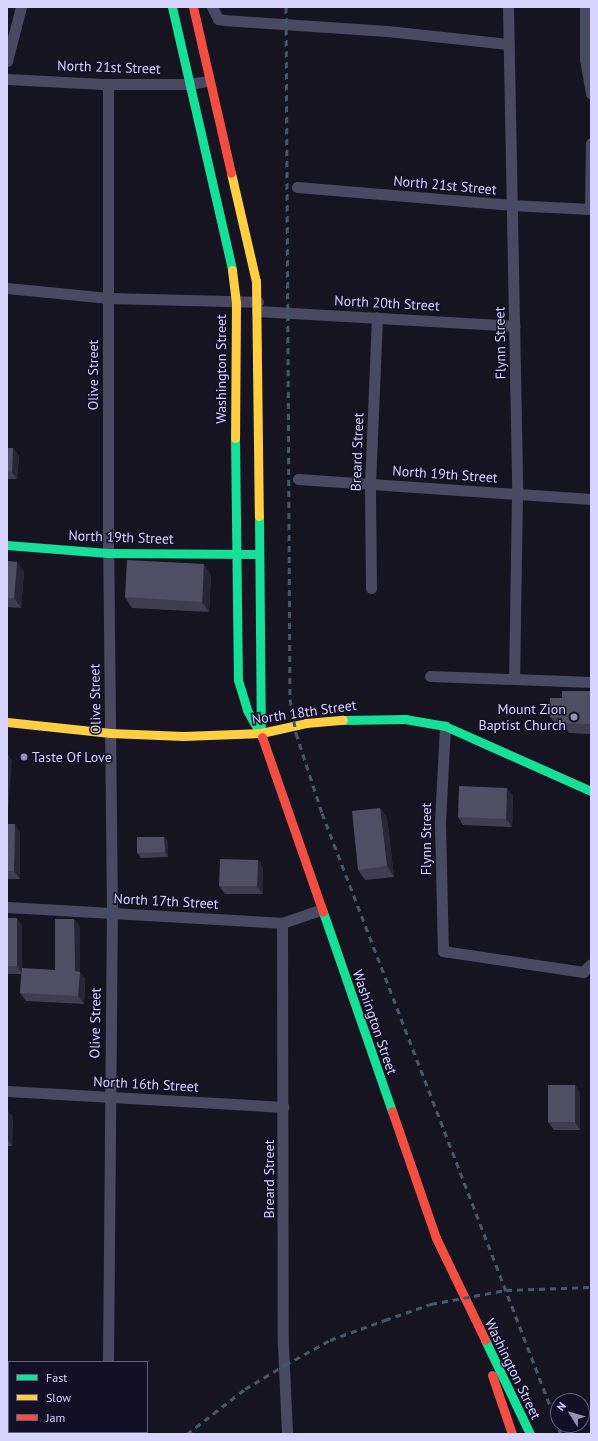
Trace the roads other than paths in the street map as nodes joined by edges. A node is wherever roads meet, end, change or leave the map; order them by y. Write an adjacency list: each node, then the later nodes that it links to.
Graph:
1 (20, 7): 8 (street)
2 (172, 7): 12 (street, Washington Street)
3 (193, 7): 10 (street, Washington Street)
4 (212, 7): 7 (street)
5 (508, 7): 7 (street, Flynn Street)
6 (585, 7): 13 (street)
7 (508, 44): 16 (street, Flynn Street)
8 (7, 61)
9 (7, 79): 11 (street, North 21st Street)
10 (209, 81): 12 (street, North 21st Street); 21 (street, Washington Street)
11 (108, 84): 12 (street, North 21st Street); 19 (street, Olive Street)
12 (189, 84): 20 (street, Washington Street)
13 (591, 94)
14 (591, 143): 17 (street)
15 (297, 187): 16 (street, North 21st Street)
16 (510, 206): 17 (street, North 21st Street); 23 (street, Flynn Street)
17 (590, 209)
18 (7, 288): 19 (street, North 20th Street)
19 (108, 298): 20 (street, North 20th Street); 29 (street, Olive Street)
20 (236, 303): 21 (street, North 20th Street); 30 (street, Washington Street)
21 (257, 306): 22 (street, North 20th Street); 31 (street, Washington Street)
22 (377, 317): 23 (street, North 20th Street); 25 (street, Breard Street)
23 (515, 326): 26 (street, Flynn Street)
24 (298, 479): 25 (street, North 19th Street)
25 (370, 484): 26 (street, North 19th Street); 32 (street, Breard Street)
26 (516, 494): 27 (street, North 19th Street); 34 (street, Flynn Street)
27 (591, 499)
28 (7, 545): 29 (street, North 19th Street)
29 (108, 553): 30 (street, North 19th Street); 38 (street, Olive Street)
30 (235, 554): 31 (street, North 19th Street); 39 (street, Washington Street)
31 (258, 554): 39 (street, Washington Street)
32 (371, 588)
33 (430, 676): 34 (street)
34 (514, 679): 35 (street)
35 (591, 682)
36 (7, 722): 38 (street, North 18th Street)
37 (445, 726): 39 (street, North 18th Street); 40 (street, North 18th Street); 45 (street, Flynn Street)
38 (110, 733): 39 (street, North 18th Street); 43 (street, Olive Street)
39 (261, 733): 42 (street, Washington Street)
40 (591, 791)
41 (7, 907): 43 (street, North 17th Street)
42 (320, 910): 44 (street, North 17th Street); 49 (street, Washington Street)
43 (112, 913): 44 (street, North 17th Street); 47 (street, Olive Street)
44 (282, 923): 48 (street, Breard Street)
45 (591, 964)
46 (7, 1091): 47 (street, North 16th Street)
47 (108, 1097): 48 (street, North 16th Street); 50 (street, Olive Street)
48 (284, 1107): 51 (street, Breard Street)
49 (472, 1316): 52 (street, Washington Street); 53 (street, Washington Street)
50 (108, 1361)
51 (287, 1434)
52 (512, 1434)
53 (530, 1434)

